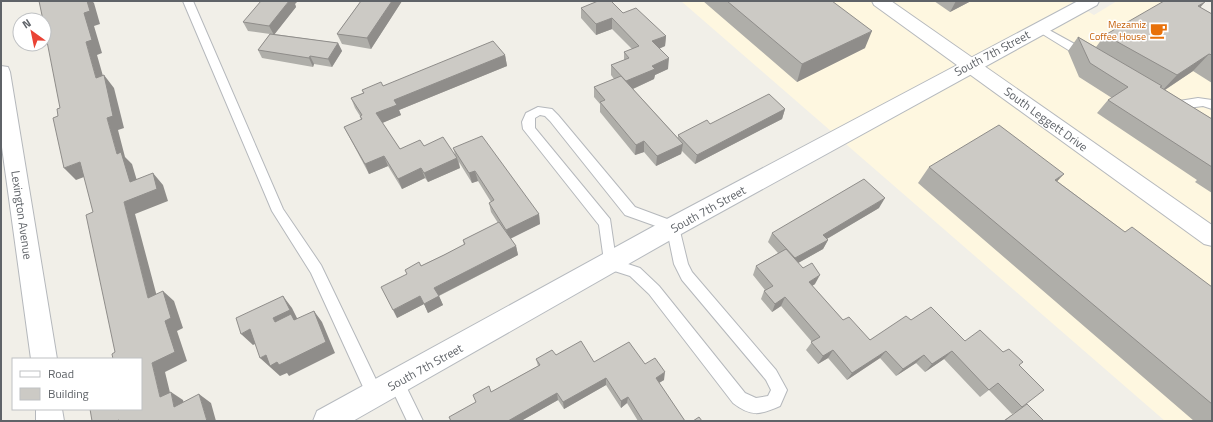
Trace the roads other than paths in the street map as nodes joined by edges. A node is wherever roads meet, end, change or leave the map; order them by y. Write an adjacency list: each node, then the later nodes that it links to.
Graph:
1 (188, 1): 15 (lane)
2 (880, 1): 6 (main road, South Leggett Drive)
3 (1091, 1): 4 (main road, South 7th Street)
4 (1040, 28): 5 (lane); 6 (main road, South 7th Street)
5 (1099, 63)
6 (970, 65): 10 (main road, South 7th Street); 11 (main road, South Leggett Drive)
7 (1, 72): 13 (main road, Lexington Avenue)
8 (1164, 102): 9 (lane)
9 (1212, 105)
10 (673, 227): 12 (main road, South 7th Street); 12 (lane); 12 (lane)
11 (1212, 237)
12 (610, 264): 14 (main road, South 7th Street)
13 (44, 358)
14 (397, 383): 15 (main road, South 7th Street); 19 (lane)
15 (376, 395): 18 (main road, South 7th Street)
16 (49, 410): 17 (main road)
17 (50, 421)
18 (327, 421)
19 (416, 421)

